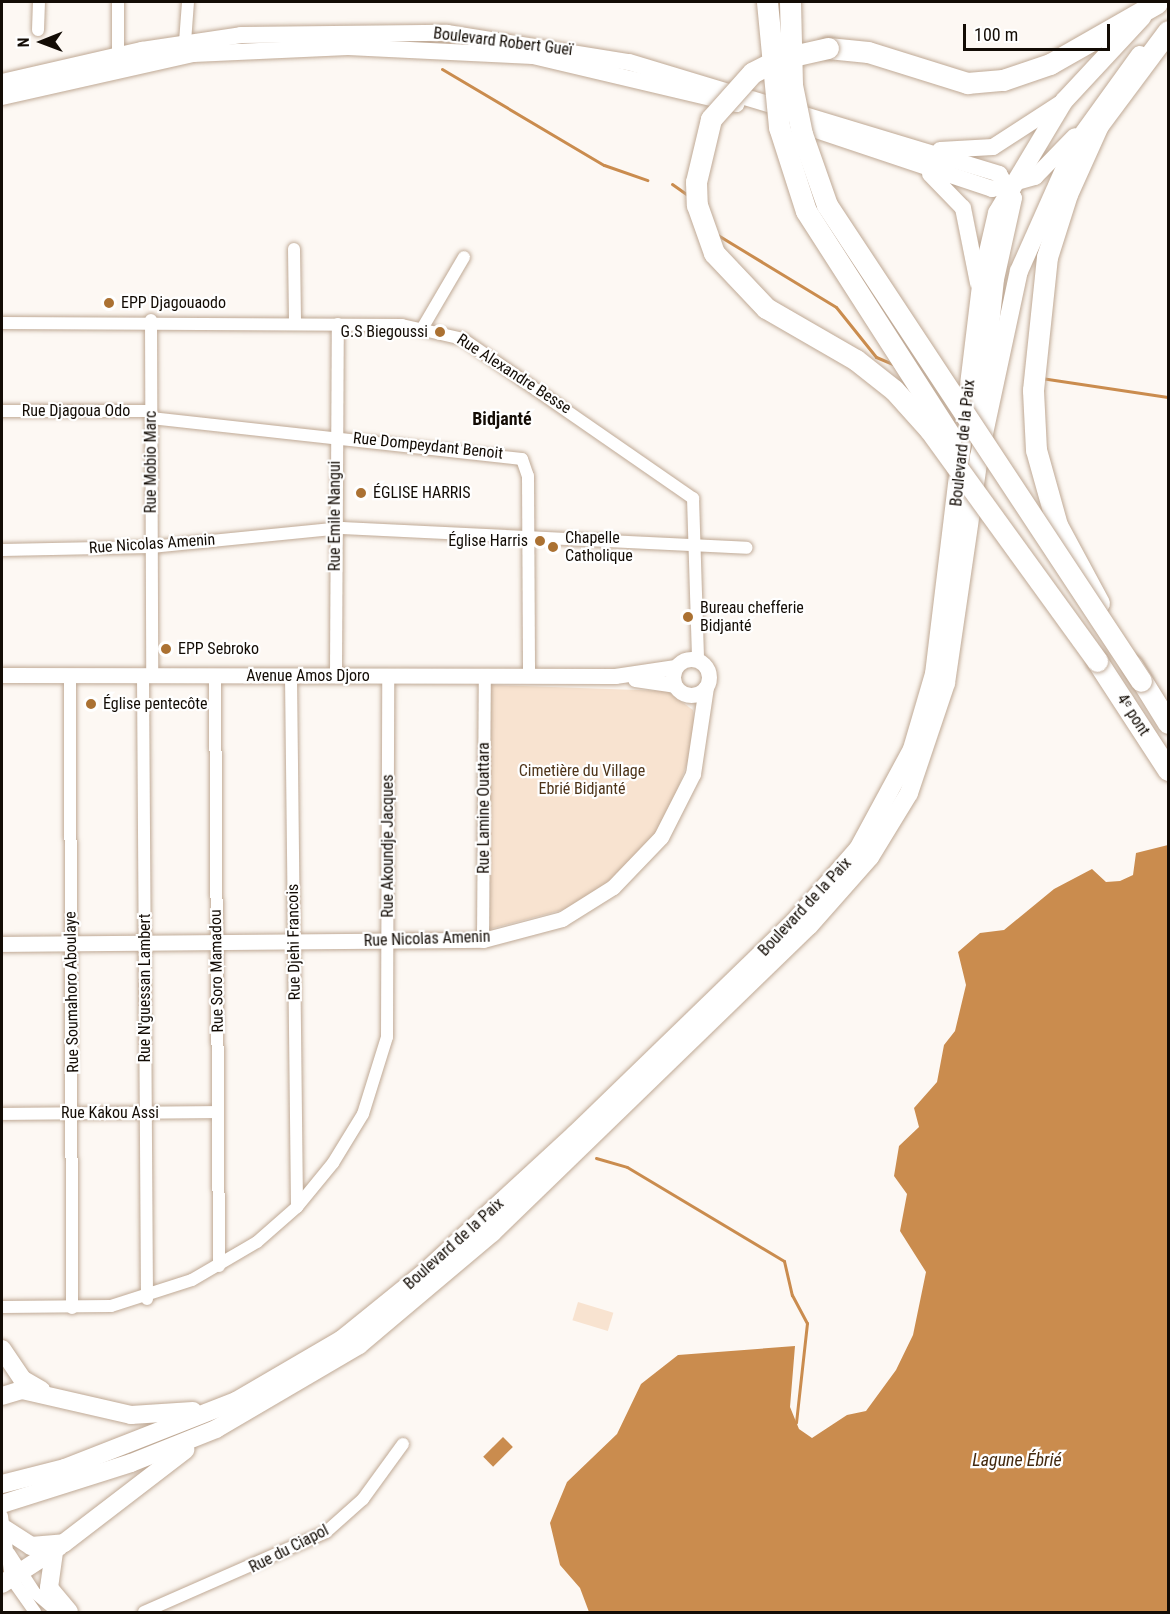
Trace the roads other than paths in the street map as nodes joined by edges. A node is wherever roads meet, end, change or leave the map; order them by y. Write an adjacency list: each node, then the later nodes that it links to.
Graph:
1 (39, 2): 7 (street)
2 (118, 2): 10 (street)
3 (188, 2): 9 (street)
4 (767, 2): 36 (highway, bridge)
5 (790, 2): 48 (highway, bridge)
6 (1158, 2): 13 (main road, Boulevard de la Paix); 36 (highway, bridge)
7 (38, 30)
8 (1168, 30): 14 (main road, Boulevard de la Paix); 48 (highway, bridge)
9 (185, 42): 10 (main road, Boulevard Robert Gueï); 15 (main road, Boulevard Robert Gueï)
10 (118, 55): 11 (main road, Boulevard Robert Gueï)
11 (2, 82)
12 (2, 98): 15 (main road, Boulevard Robert Gueï)
13 (1064, 100): 15 (main road, Boulevard Robert Gueï); 16 (main road, Boulevard de la Paix)
14 (1099, 105): 16 (main road, Boulevard de la Paix); 28 (main road, Boulevard de la Paix)
15 (922, 158): 16 (main road, Boulevard Robert Gueï); 19 (main road, Boulevard Robert Gueï)
16 (1010, 186): 19 (main road, Boulevard de la Paix); 28 (main road, Boulevard de la Paix)
17 (294, 249): 22 (street)
18 (464, 257): 24 (street)
19 (979, 300): 72 (main road, Boulevard de la Paix)
20 (151, 320): 21 (street, Rue Alexandre Besse); 22 (street, Rue Alexandre Besse); 26 (street, Rue Mobio Marc)
21 (2, 323)
22 (295, 323): 23 (street, Rue Alexandre Besse)
23 (338, 324): 24 (street, Rue Alexandre Besse); 27 (street, Rue Emile Nangui)
24 (423, 327): 31 (street, Rue Alexandre Besse)
25 (2, 411): 26 (street, Rue Djagoua Odo)
26 (151, 415): 27 (street, Rue Dompeydant Benoit); 32 (street, Rue Mobio Marc)
27 (336, 437): 29 (street, Rue Emile Nangui); 30 (street, Rue Dompeydant Benoit)
28 (979, 458): 73 (main road, Boulevard de la Paix)
29 (334, 528): 30 (street, Rue Nicolas Amenin); 32 (street, Rue Nicolas Amenin); 38 (street, Rue Emile Nangui)
30 (528, 536): 31 (street, Rue Nicolas Amenin); 47 (street, Rue Dompeydant Benoit)
31 (697, 546): 33 (street, Rue Nicolas Amenin); 35 (street, Rue Alexandre Besse)
32 (151, 547): 34 (street, Rue Nicolas Amenin); 44 (street, Rue Mobio Marc)
33 (747, 548)
34 (2, 550)
35 (698, 660): 37 (street); 50 (street)
36 (1097, 661): 52 (highway, 4ᵉ pont)
37 (675, 667): 43 (street, Avenue Amos Djoro); 49 (street)
38 (336, 673): 42 (street, Avenue Amos Djoro); 45 (street, Avenue Amos Djoro)
39 (2, 675): 40 (street, Avenue Amos Djoro)
40 (70, 676): 44 (street, Avenue Amos Djoro); 59 (street, Rue Soumahoro Aboulaye)
41 (215, 676): 42 (street, Avenue Amos Djoro); 44 (street, Avenue Amos Djoro); 56 (street, Rue Soro Mamadou)
42 (291, 676): 54 (street, Rue Djehi Francois)
43 (615, 676): 47 (street, Avenue Amos Djoro); 49 (street, Avenue Amos Djoro)
44 (147, 677): 58 (street, Rue N'guessan Lambert)
45 (388, 677): 46 (street, Avenue Amos Djoro); 55 (street, Rue Akoundje Jacques)
46 (485, 677): 47 (street, Avenue Amos Djoro); 53 (street, Rue Lamine Ouattara)
47 (529, 677)
48 (1141, 681): 51 (highway, 4ᵉ pont)
49 (675, 686): 50 (street)
50 (706, 687): 53 (street, Rue Nicolas Amenin)
51 (1168, 723)
52 (1168, 770)
53 (483, 940): 55 (street, Rue Nicolas Amenin)
54 (294, 941): 55 (street, Rue Nicolas Amenin); 56 (street, Rue Nicolas Amenin); 64 (street, Rue Djehi Francois)
55 (388, 942): 64 (street, Rue Akoundje Jacques)
56 (216, 943): 58 (street, Rue Nicolas Amenin); 60 (street, Rue Soro Mamadou)
57 (2, 944): 59 (street, Rue Nicolas Amenin)
58 (146, 944): 59 (street, Rue Nicolas Amenin); 62 (street, Rue N'guessan Lambert)
59 (71, 945): 61 (street, Rue Soumahoro Aboulaye)
60 (218, 1112): 62 (street, Rue Kakou Assi); 65 (street, Rue Soro Mamadou)
61 (73, 1113): 62 (street, Rue Kakou Assi); 63 (street, Rue Kakou Assi); 68 (street, Rue Soumahoro Aboulaye)
62 (147, 1113): 66 (street, Rue N'guessan Lambert)
63 (2, 1114)
64 (297, 1207): 65 (street, Rue Akoundje Jacques)
65 (219, 1266): 66 (street, Rue Akoundje Jacques)
66 (147, 1299): 68 (street, Rue Akoundje Jacques)
67 (2, 1307): 68 (street, Rue Akoundje Jacques)
68 (72, 1308)
69 (2, 1349): 71 (main road)
70 (2, 1396): 71 (main road)
71 (50, 1396): 72 (main road)
72 (236, 1401): 75 (main road, Boulevard de la Paix)
73 (216, 1430): 76 (main road, Boulevard de la Paix); 77 (main road)
74 (403, 1444): 82 (street, Rue du Ciapol)
75 (2, 1484)
76 (4, 1513): 77 (main road); 78 (street)
77 (59, 1547): 78 (main road); 81 (main road)
78 (11, 1578): 79 (street); 80 (street)
79 (35, 1612)
80 (58, 1612)
81 (69, 1612)
82 (144, 1612)

